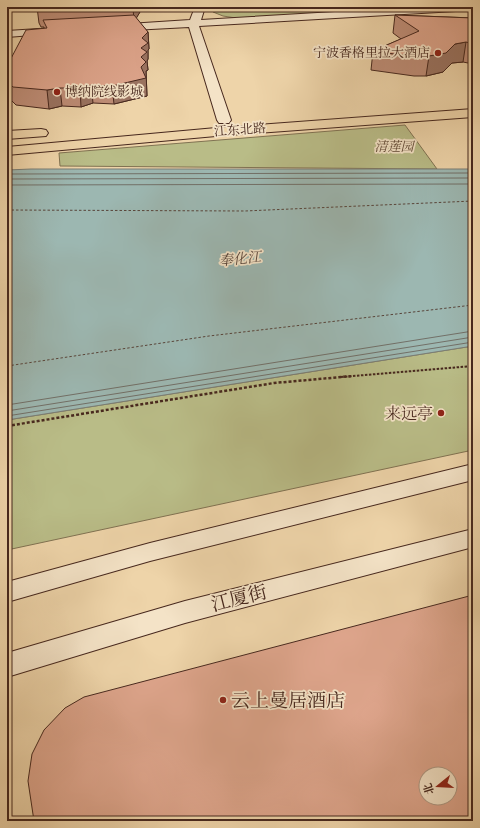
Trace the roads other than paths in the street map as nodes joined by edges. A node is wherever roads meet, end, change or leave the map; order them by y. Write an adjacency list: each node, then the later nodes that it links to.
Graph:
1 (200, 7): 3 (street)
2 (469, 10): 3 (street)
3 (194, 26): 4 (street); 9 (street)
4 (101, 31)
5 (7, 34): 6 (street)
6 (7, 39)
7 (473, 103): 9 (main road, 江东北路)
8 (473, 112): 13 (main road, 江东北路)
9 (224, 120): 10 (main road, 江东北路)
10 (131, 127)
11 (54, 132): 12 (main road)
12 (7, 135)
13 (7, 151)
14 (473, 472): 16 (street)
15 (473, 538): 17 (street, 江厦街)
16 (7, 592)
17 (7, 665)

